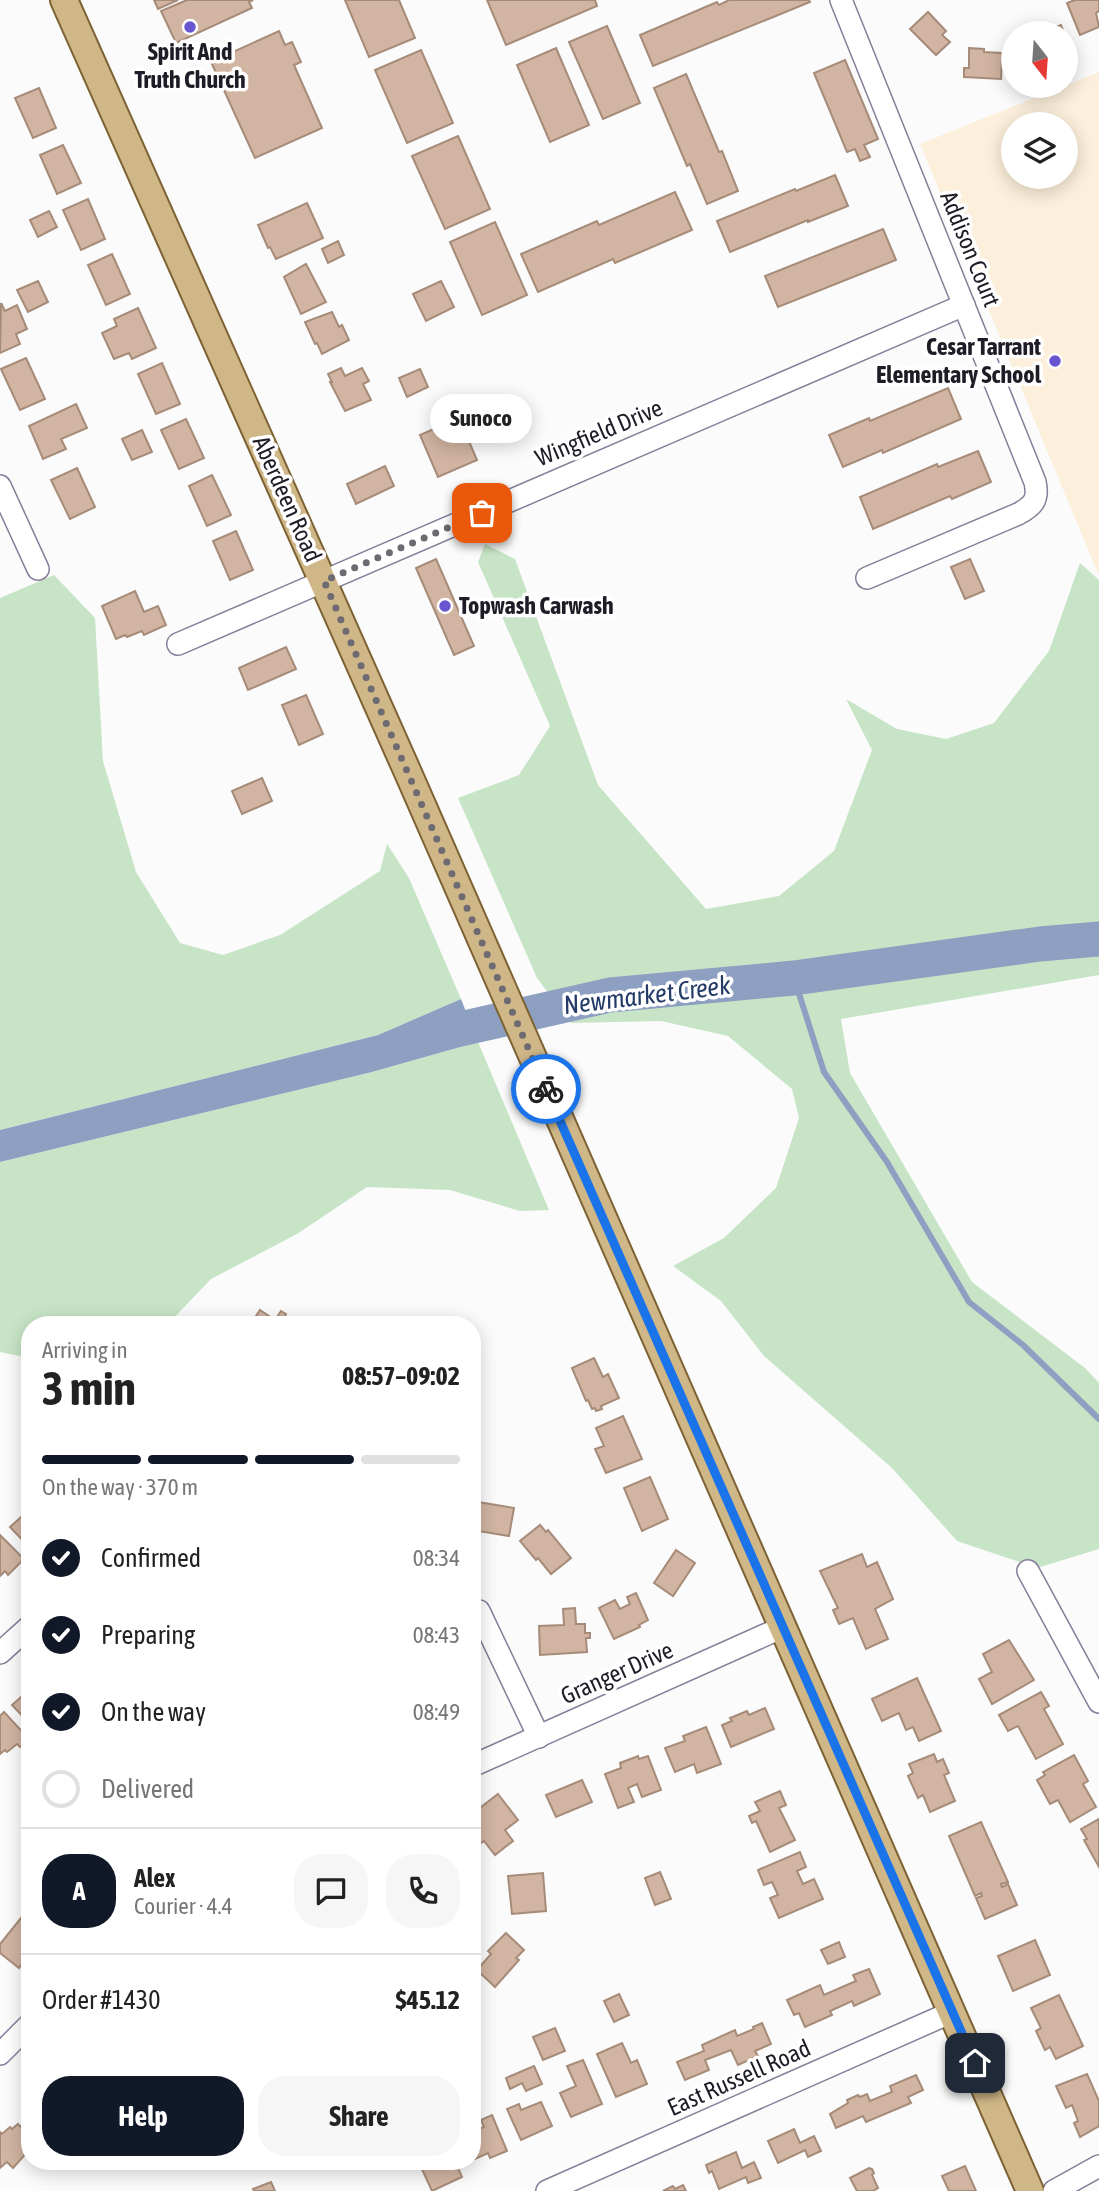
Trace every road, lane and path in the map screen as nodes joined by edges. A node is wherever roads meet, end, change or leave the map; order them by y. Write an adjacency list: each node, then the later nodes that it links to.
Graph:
1 (64, 0): 7 (main road, Aberdeen Road)
2 (841, 0): 3 (street, Addison Court)
3 (964, 305): 6 (street, Addison Court); 7 (street, Wingfield Drive)
4 (0, 486): 5 (street)
5 (38, 569)
6 (867, 578)
7 (324, 581): 8 (street, Wingfield Drive); 11 (main road, Aberdeen Road)
8 (178, 644)
9 (1028, 1571): 14 (street)
10 (481, 1615): 15 (street)
11 (783, 1627): 15 (street, Granger Drive); 17 (main road, Aberdeen Road)
12 (21, 1634): 13 (street)
13 (0, 1653)
14 (1099, 1702)
15 (539, 1737): 16 (street, Granger Drive)
16 (481, 1762)
17 (952, 2012): 21 (street, East Russell Road); 22 (main road, Aberdeen Road)
18 (21, 2033): 19 (street)
19 (0, 2054)
20 (1099, 2166): 23 (street)
21 (547, 2191)
22 (1030, 2191)
23 (1054, 2191)

